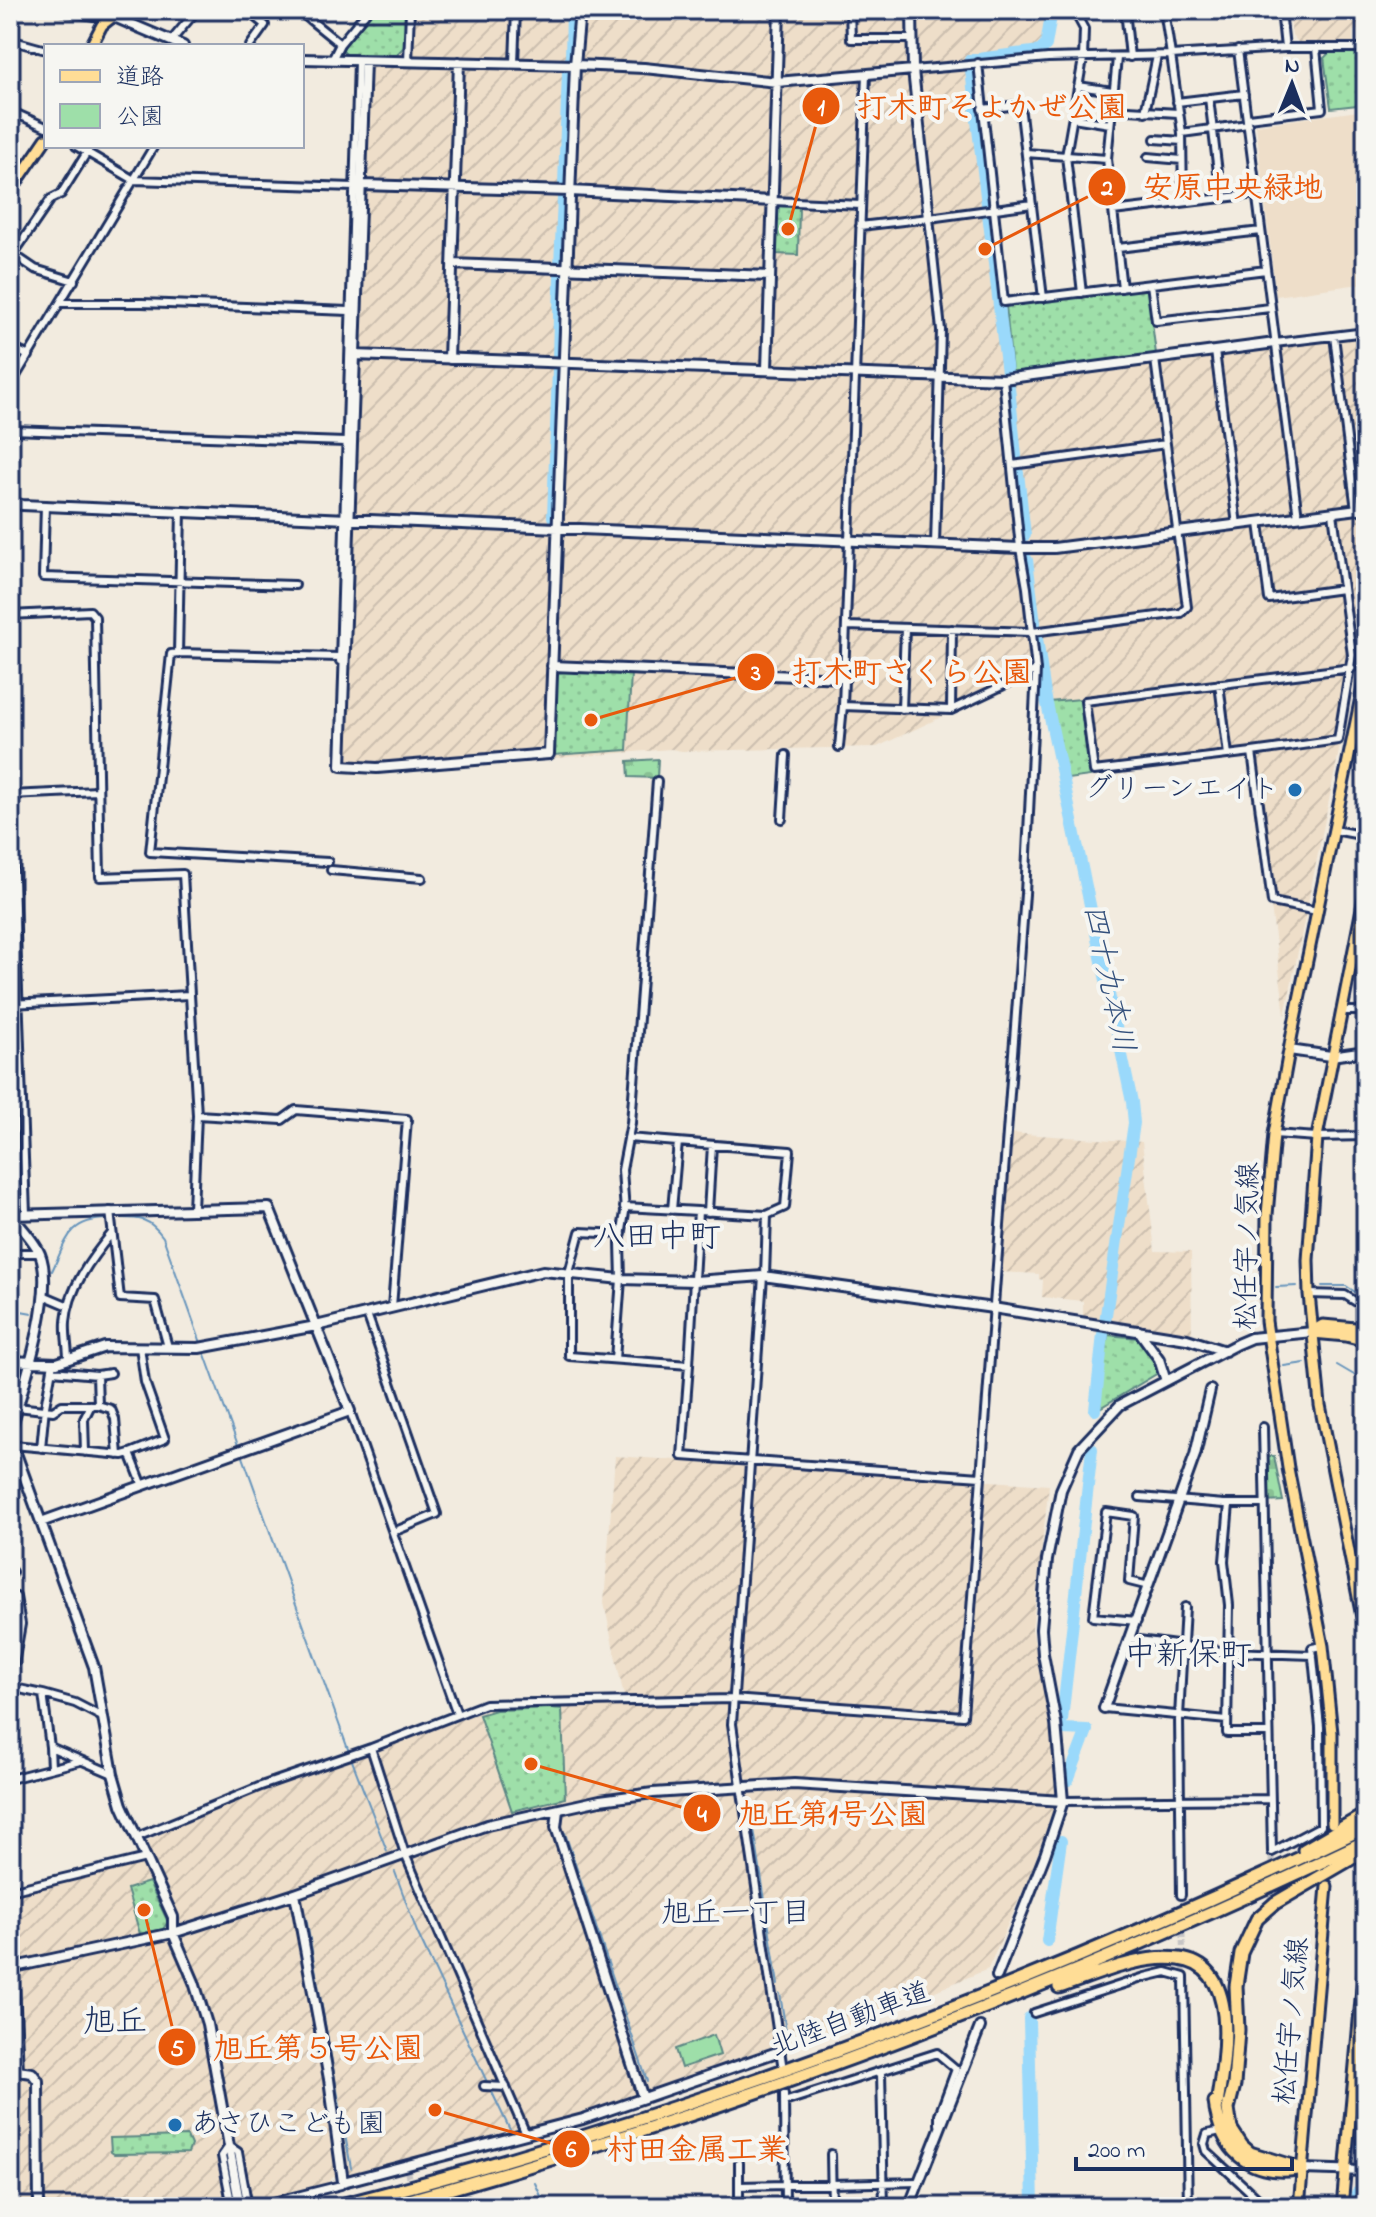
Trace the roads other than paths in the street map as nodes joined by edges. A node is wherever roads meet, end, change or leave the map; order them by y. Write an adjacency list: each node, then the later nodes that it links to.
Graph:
1 (16, 10): 19 (street)
2 (60, 10): 18 (street)
3 (121, 10): 18 (main road)
4 (197, 10): 23 (street)
5 (246, 10): 27 (street)
6 (298, 10): 28 (street)
7 (368, 10): 28 (street)
8 (410, 10): 42 (street)
9 (516, 10): 44 (street)
10 (580, 10): 46 (street)
11 (779, 10): 49 (street)
12 (850, 10): 21 (street)
13 (912, 10): 21 (street)
14 (1081, 10): 39 (street)
15 (1125, 10): 36 (street)
16 (1164, 10): 34 (street)
17 (1281, 10): 29 (street)
18 (112, 16): 20 (street); 24 (main road)
19 (10, 19)
20 (160, 37): 23 (street); 25 (street)
21 (912, 39): 47 (street)
22 (10, 40): 32 (street)
23 (171, 42): 26 (street)
24 (92, 44)
25 (155, 44)
26 (177, 44)
27 (251, 44)
28 (340, 44): 40 (street)
29 (1285, 48): 30 (street); 33 (street)
30 (1316, 48): 31 (street); 61 (street)
31 (1366, 48)
32 (44, 49)
33 (1238, 50): 34 (street); 52 (street)
34 (1171, 55): 35 (street); 54 (street)
35 (1157, 56): 36 (street); 58 (street)
36 (1130, 57): 37 (street)
37 (1117, 58): 39 (street); 51 (street)
38 (304, 59): 40 (street)
39 (1083, 59): 45 (street); 50 (street)
40 (332, 60): 41 (street)
41 (362, 61): 42 (street); 77 (street)
42 (408, 62): 43 (street)
43 (459, 62): 44 (street); 78 (street)
44 (514, 63): 46 (street)
45 (978, 63): 47 (street); 55 (street)
46 (575, 65): 49 (street); 79 (street)
47 (913, 70): 48 (street); 89 (street)
48 (866, 74): 49 (street); 86 (street)
49 (777, 82): 83 (street)
50 (1078, 86): 51 (street); 60 (street)
51 (1113, 91): 56 (street)
52 (1244, 94): 53 (street); 61 (street)
53 (1209, 98): 54 (street); 64 (street)
54 (1177, 102): 59 (street)
55 (982, 109): 71 (street); 87 (street)
56 (1112, 109): 58 (street); 62 (street)
57 (10, 111): 63 (street)
58 (1145, 112): 59 (street)
59 (1178, 113): 65 (street)
60 (1073, 118): 62 (street); 72 (street)
61 (1248, 121): 64 (street); 81 (street)
62 (1110, 124): 74 (street)
63 (44, 126)
64 (1212, 129): 65 (street); 82 (street)
65 (1182, 133): 67 (street)
66 (1155, 139): 67 (street)
67 (1182, 141): 75 (street)
68 (44, 142): 80 (main road)
69 (153, 148): 76 (street)
70 (89, 149): 76 (street); 93 (street)
71 (1026, 153): 72 (street); 85 (street)
72 (1066, 156): 74 (street); 101 (street)
73 (1148, 157): 75 (street)
74 (1107, 159): 88 (street)
75 (1182, 160): 84 (street)
76 (134, 180): 77 (street); 98 (street)
77 (357, 186): 78 (street); 105 (street); 111 (street)
78 (455, 188): 79 (street); 94 (street)
79 (570, 191): 83 (street); 95 (street)
80 (10, 192)
81 (1256, 194): 82 (street); 91 (street)
82 (1221, 197): 84 (street)
83 (773, 201): 86 (street); 97 (street)
84 (1183, 201): 88 (street)
85 (1032, 204): 87 (street); 102 (street)
86 (861, 205): 90 (street)
87 (993, 210): 89 (street); 102 (street)
88 (1113, 211): 92 (street)
89 (929, 218): 90 (street); 118 (street)
90 (860, 226): 117 (street)
91 (1261, 231): 92 (street); 96 (street)
92 (1118, 248): 100 (street)
93 (11, 255): 98 (street)
94 (452, 264): 95 (street); 113 (street)
95 (568, 269): 97 (street); 115 (street)
96 (1266, 270): 99 (street); 104 (street)
97 (770, 276): 116 (street)
98 (74, 281): 103 (street)
99 (1151, 284): 100 (street); 104 (street)
100 (1122, 288): 101 (street)
101 (1082, 293): 102 (street)
102 (1043, 298)
103 (61, 303): 105 (street); 112 (street)
104 (1270, 308): 108 (street)
105 (349, 311): 122 (street)
106 (1366, 332): 107 (street)
107 (1334, 336): 108 (street); 127 (street)
108 (1275, 343): 110 (street); 130 (street)
109 (10, 347): 112 (street)
110 (1215, 351): 114 (street); 134 (street)
111 (355, 355): 113 (street); 132 (street)
112 (29, 356): 120 (street)
113 (449, 359): 115 (street)
114 (1155, 359): 119 (street); 123 (street)
115 (564, 362): 116 (street); 135 (street)
116 (767, 369): 117 (street)
117 (856, 373): 118 (street); 137 (street)
118 (940, 376): 119 (street); 138 (street)
119 (1003, 379): 124 (street)
120 (11, 381): 121 (street)
121 (11, 431): 122 (street); 125 (street)
122 (345, 442): 132 (street)
123 (1166, 444): 124 (street); 136 (street)
124 (1012, 465): 139 (street)
125 (10, 502): 126 (street); 131 (street)
126 (45, 505): 128 (street); 140 (street)
127 (1361, 509): 129 (street)
128 (181, 511): 132 (street); 140 (street)
129 (1333, 513): 130 (street); 142 (street)
130 (1298, 517): 133 (street)
131 (10, 520)
132 (348, 520): 135 (street); 148 (street); 149 (street)
133 (1259, 523): 134 (street); 142 (street)
134 (1237, 525): 136 (street)
135 (557, 530): 137 (street); 149 (street)
136 (1178, 533): 139 (street); 147 (street)
137 (850, 540): 138 (street); 144 (street)
138 (935, 545): 139 (street)
139 (1020, 548): 147 (street)
140 (180, 581): 141 (street); 148 (street)
141 (295, 585)
142 (1342, 589): 150 (street)
143 (10, 615): 163 (street)
144 (847, 626): 145 (street); 153 (street)
145 (905, 628): 146 (street); 156 (street)
146 (952, 629): 147 (street); 157 (street)
147 (1032, 632): 151 (street)
148 (178, 653): 168 (street)
149 (552, 666): 153 (street)
150 (1352, 668): 154 (street); 159 (street)
151 (1036, 670): 157 (street); 209 (street)
152 (1366, 673): 166 (main road, 松任宇ノ気線)
153 (845, 678): 155 (street)
154 (1219, 684): 161 (street); 161 (street)
155 (843, 706): 156 (street); 158 (street)
156 (902, 709): 157 (street)
157 (951, 710)
158 (839, 747)
159 (1252, 752): 161 (street); 172 (street)
160 (786, 755): 165 (street)
161 (1228, 755)
162 (657, 781): 185 (street)
163 (98, 791): 164 (street); 173 (street)
164 (11, 794): 174 (street)
165 (782, 819)
166 (1334, 830): 167 (street); 172 (main road, 松任宇ノ気線)
167 (1366, 836)
168 (328, 862)
169 (331, 870): 170 (street)
170 (422, 878)
171 (1366, 888): 176 (main road)
172 (1317, 911): 178 (main road, 松任宇ノ気線)
173 (189, 995): 174 (street); 181 (street)
174 (19, 1003): 175 (street); 195 (street)
175 (10, 1004)
176 (1341, 1011): 177 (street); 180 (main road)
177 (1366, 1011)
178 (1289, 1050): 180 (street); 182 (main road, 松任宇ノ気線)
179 (1366, 1051): 180 (street)
180 (1331, 1056): 184 (main road)
181 (197, 1115): 189 (street); 208 (street)
182 (1274, 1134): 184 (street); 216 (main road, 松任宇ノ気線)
183 (1366, 1136): 184 (street)
184 (1317, 1137): 205 (main road)
185 (628, 1138): 186 (street); 188 (street)
186 (678, 1142): 187 (street); 190 (street)
187 (712, 1145): 193 (street); 196 (street)
188 (624, 1207): 190 (street); 198 (street)
189 (193, 1209): 192 (street); 212 (street)
190 (672, 1210): 191 (street)
191 (698, 1211): 193 (street); 204 (street)
192 (110, 1212): 195 (street); 197 (street)
193 (708, 1212): 196 (street)
194 (10, 1214): 195 (street); 200 (street)
195 (26, 1214)
196 (767, 1215): 202 (street)
197 (112, 1233): 207 (street); 219 (street)
198 (622, 1234): 201 (street); 203 (street)
199 (10, 1253): 200 (street)
200 (39, 1253): 206 (street)
201 (569, 1273): 203 (street); 208 (street); 222 (street)
202 (764, 1276): 204 (street); 209 (street); 241 (street)
203 (621, 1279): 204 (street); 222 (street)
204 (695, 1281): 225 (street)
205 (1309, 1294): 210 (street); 215 (main road)
206 (43, 1295): 207 (street); 224 (street)
207 (69, 1306): 221 (street)
208 (392, 1307): 211 (street)
209 (993, 1308): 214 (street); 242 (street)
210 (1366, 1308)
211 (367, 1314): 212 (street); 249 (street)
212 (316, 1326): 219 (street); 234 (street)
213 (1366, 1330): 215 (highway)
214 (1139, 1331): 220 (street); 229 (street)
215 (1313, 1332): 216 (street); 217 (highway); 256 (main road)
216 (1268, 1336): 220 (street); 260 (main road, 松任宇ノ気線)
217 (1366, 1340)
218 (140, 1347): 219 (street); 221 (street); 239 (street)
219 (168, 1347)
220 (1225, 1351): 229 (street)
221 (68, 1359): 226 (street)
222 (615, 1359): 225 (street)
223 (10, 1361): 224 (street)
224 (30, 1363): 226 (street); 232 (street)
225 (689, 1365): 241 (street)
226 (53, 1367): 228 (street); 233 (street)
227 (111, 1373): 228 (street)
228 (97, 1375): 231 (street)
229 (1166, 1381): 280 (street)
230 (1210, 1390): 245 (street)
231 (94, 1405): 233 (street); 238 (street); 240 (street)
232 (17, 1407): 233 (street); 236 (street)
233 (45, 1410): 237 (street)
234 (350, 1411): 243 (street); 249 (street)
235 (1263, 1427): 247 (street)
236 (11, 1438): 237 (street); 248 (street)
237 (41, 1448): 238 (street)
238 (85, 1452): 240 (street)
239 (130, 1453): 240 (street); 243 (street)
240 (118, 1455)
241 (750, 1463): 242 (street); 265 (street)
242 (981, 1477): 265 (street)
243 (143, 1486): 248 (street)
244 (1140, 1497): 245 (street)
245 (1180, 1501): 246 (street); 252 (street)
246 (1229, 1504): 247 (street); 261 (street)
247 (1264, 1504): 262 (street)
248 (41, 1522): 269 (street)
249 (393, 1532): 267 (street)
250 (10, 1570): 251 (street)
251 (10, 1579)
252 (1150, 1586): 255 (street); 255 (street)
253 (10, 1596): 257 (street)
254 (1185, 1607): 259 (street)
255 (1137, 1621): 258 (street)
256 (1366, 1637)
257 (14, 1639): 264 (street)
258 (1131, 1639): 259 (street); 266 (street)
259 (1183, 1646): 261 (street); 268 (street)
260 (1323, 1646): 263 (street); 284 (main road, 松任宇ノ気線)
261 (1229, 1652): 262 (street); 270 (street)
262 (1267, 1655): 263 (street); 271 (street)
263 (1313, 1655): 279 (street)
264 (43, 1694): 269 (street); 272 (street)
265 (732, 1699): 267 (street); 278 (street)
266 (1104, 1708): 268 (street)
267 (457, 1714): 273 (street)
268 (1179, 1717): 270 (street); 281 (street)
269 (104, 1718): 276 (street)
270 (1227, 1720): 271 (street)
271 (1269, 1733): 279 (street)
272 (50, 1747): 274 (street); 275 (street)
273 (371, 1748): 286 (street); 289 (street)
274 (82, 1760): 275 (street); 276 (street)
275 (51, 1768): 277 (street)
276 (113, 1774): 286 (street)
277 (10, 1779)
278 (741, 1786): 280 (street); 282 (street); 303 (street)
279 (1270, 1799): 281 (street)
280 (1063, 1801): 281 (street); 299 (street)
281 (1179, 1801): 294 (street)
282 (558, 1810): 289 (street); 309 (street)
283 (1366, 1814): 295 (highway)
284 (1332, 1823)
285 (1366, 1827): 295 (highway, 北陸自動車道)
286 (137, 1837): 290 (street)
287 (1366, 1841): 302 (highway, 北陸自動車道)
288 (1366, 1850): 310 (highway)
289 (405, 1854): 293 (street); 308 (street)
290 (146, 1858): 292 (street); 296 (street)
291 (1327, 1886): 317 (main road, 松任宇ノ気線)
292 (10, 1891)
293 (295, 1894): 296 (street); 320 (street)
294 (1181, 1895)
295 (1208, 1902): 330 (highway, 北陸自動車道)
296 (173, 1933): 298 (street); 314 (street)
297 (1366, 1945): 319 (main road)
298 (12, 1968): 305 (street)
299 (997, 1976)
300 (1034, 2013): 339 (street)
301 (980, 2027): 311 (street)
302 (929, 2031): 310 (highway); 331 (highway, 北陸自動車道)
303 (780, 2051): 304 (street); 309 (street)
304 (782, 2063)
305 (14, 2070): 326 (street)
306 (881, 2073): 311 (street); 321 (street); 324 (street)
307 (484, 2086): 308 (street)
308 (502, 2086): 313 (street)
309 (643, 2098): 313 (street)
310 (1222, 2110): 312 (highway); 317 (highway)
311 (939, 2131): 322 (street)
312 (1221, 2131): 317 (highway); 340 (street)
313 (526, 2134): 320 (street)
314 (229, 2146): 327 (street); 328 (street); 329 (street)
315 (831, 2154): 323 (street)
316 (739, 2163): 325 (street)
317 (1302, 2169): 319 (street); 341 (main road, 松任宇ノ気線)
318 (1366, 2171): 319 (street)
319 (1344, 2172): 342 (main road)
320 (343, 2182): 329 (street)
321 (883, 2182): 322 (street); 323 (street); 337 (street)
322 (919, 2182): 338 (street)
323 (831, 2183): 324 (street); 336 (street)
324 (785, 2184): 325 (street); 335 (street)
325 (739, 2186): 334 (street)
326 (39, 2207)
327 (232, 2207)
328 (240, 2207)
329 (250, 2207)
330 (333, 2207)
331 (384, 2207)
332 (435, 2207): 333 (street)
333 (469, 2207)
334 (739, 2207)
335 (785, 2207)
336 (832, 2207)
337 (884, 2207)
338 (909, 2207)
339 (1188, 2207)
340 (1281, 2207)
341 (1299, 2207)
342 (1342, 2207)

